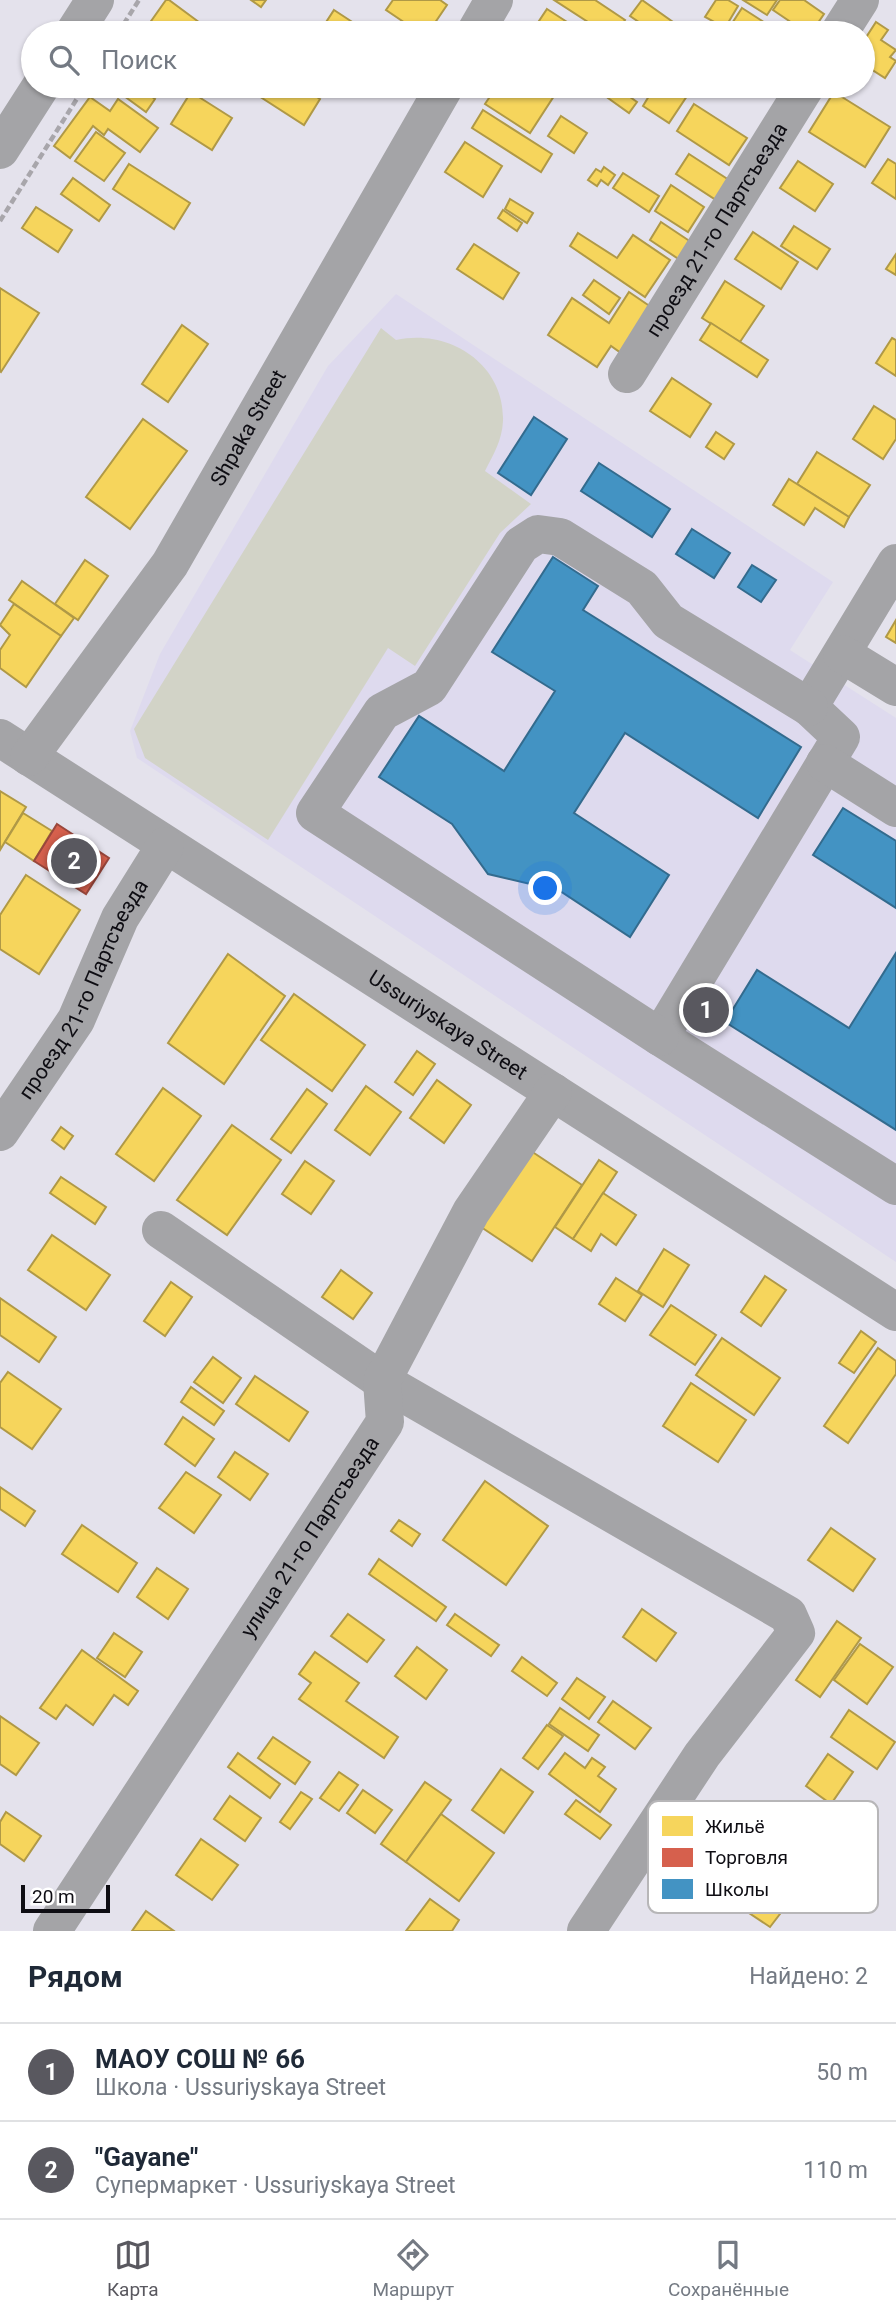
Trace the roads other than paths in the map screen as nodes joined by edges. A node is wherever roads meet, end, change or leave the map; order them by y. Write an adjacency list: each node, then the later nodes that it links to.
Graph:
1 (95, 0): 4 (street)
2 (494, 0): 5 (street)
3 (860, 0): 6 (street)
4 (82, 21)
5 (482, 21)
6 (847, 21)
7 (33, 98): 10 (street)
8 (438, 98): 16 (street, Shpaka Street)
9 (799, 98): 11 (street, проезд 21-го Партсъезда)
10 (0, 150)
11 (627, 374)
12 (896, 563): 13 (street)
13 (842, 654): 14 (street); 15 (street)
14 (896, 687)
15 (809, 707): 17 (street); 20 (street)
16 (15, 748): 19 (street, Ussuriyskaya Street)
17 (825, 763): 18 (street); 20 (street)
18 (896, 808)
19 (165, 846): 21 (street, Ussuriyskaya Street); 22 (street, проезд 21-го Партсъезда)
20 (660, 1037): 23 (street)
21 (553, 1092): 25 (street, Ussuriyskaya Street); 26 (street)
22 (0, 1132)
23 (896, 1186)
24 (161, 1230): 26 (street)
25 (896, 1312)
26 (382, 1381): 27 (street); 29 (street, улица 21-го Партсъезда)
27 (672, 1801)
28 (648, 1837): 30 (street)
29 (52, 1931)
30 (586, 1931)

